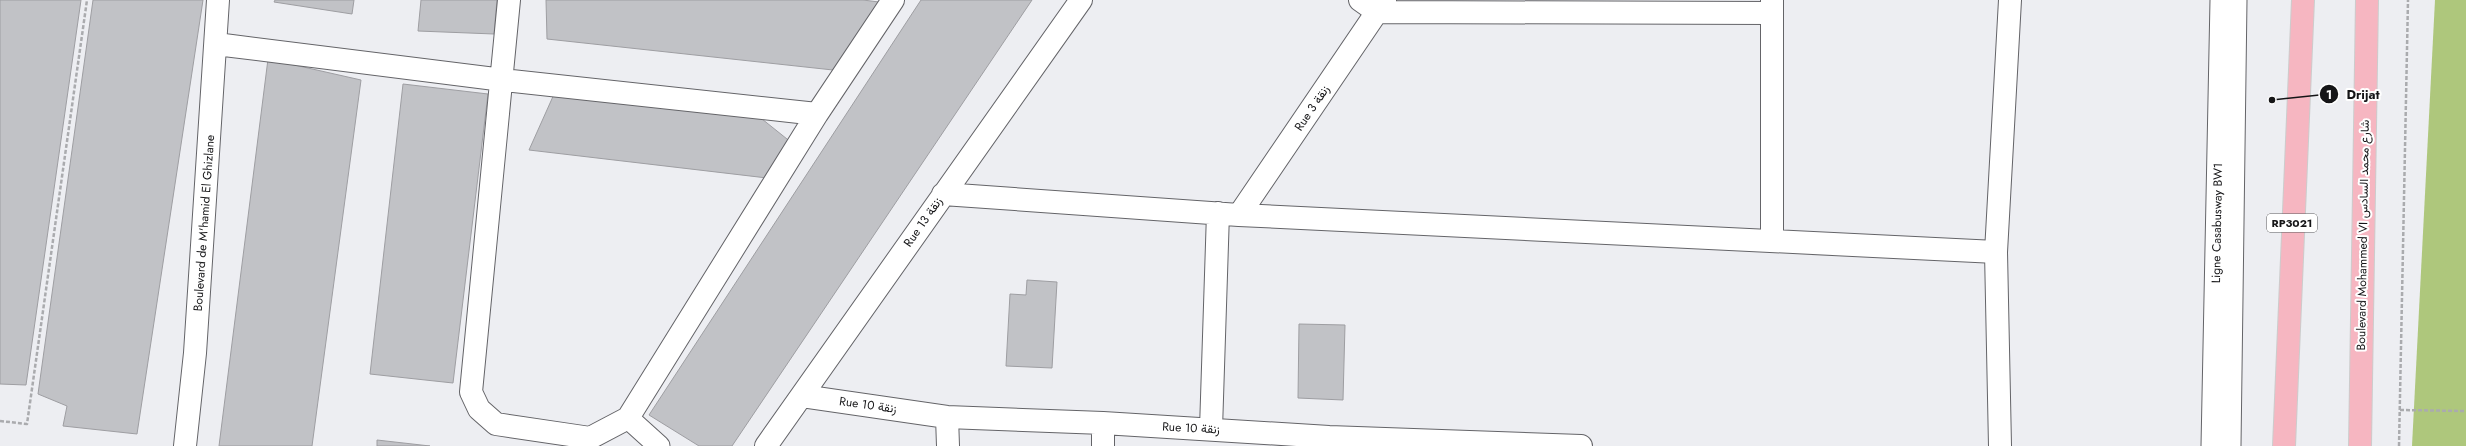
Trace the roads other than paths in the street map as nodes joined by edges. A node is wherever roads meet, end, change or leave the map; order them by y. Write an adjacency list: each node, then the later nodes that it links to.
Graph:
1 (218, 0): 12 (street, Boulevard de M'hamid El Ghizlane)
2 (509, 0): 13 (street)
3 (893, 0): 14 (street)
4 (1080, 0): 15 (street, Rue 13 زنقة)
5 (2010, 0): 19 (street)
6 (2221, 0): 34 (lane, Ligne Casabusway BW1)
7 (2236, 0): 35 (lane, Ligne Casabusway BW1)
8 (2303, 0): 36 (highway, RP3021)
9 (2367, 0): 37 (highway, Boulevard Mohammed VI شارع محمد السادس)
10 (1374, 4): 11 (street); 17 (street, Rue 3 زنقة)
11 (1772, 7): 18 (street)
12 (216, 44): 13 (street); 27 (street, Boulevard de M'hamid El Ghizlane)
13 (503, 80): 14 (street); 22 (street)
14 (817, 114): 22 (street)
15 (943, 194): 16 (street); 20 (street, Rue 13 زنقة)
16 (1218, 214): 17 (street); 24 (street)
17 (1240, 215): 18 (street)
18 (1772, 241): 19 (street)
19 (1996, 252): 33 (street)
20 (802, 396): 21 (street, Rue 10 زنقة); 29 (street, Rue 13 زنقة)
21 (947, 417): 23 (street, Rue 10 زنقة); 30 (street)
22 (628, 418): 28 (lane)
23 (1103, 423): 24 (street, Rue 10 زنقة); 31 (street)
24 (1211, 429): 25 (street, Rue 10 زنقة)
25 (1329, 441): 26 (street, Rue 10 زنقة)
26 (1545, 444): 32 (street, Rue 10 زنقة)
27 (185, 446)
28 (659, 446)
29 (766, 446)
30 (948, 446)
31 (1103, 446)
32 (1581, 446)
33 (2000, 446)
34 (2212, 446)
35 (2230, 446)
36 (2284, 446)
37 (2360, 446)

